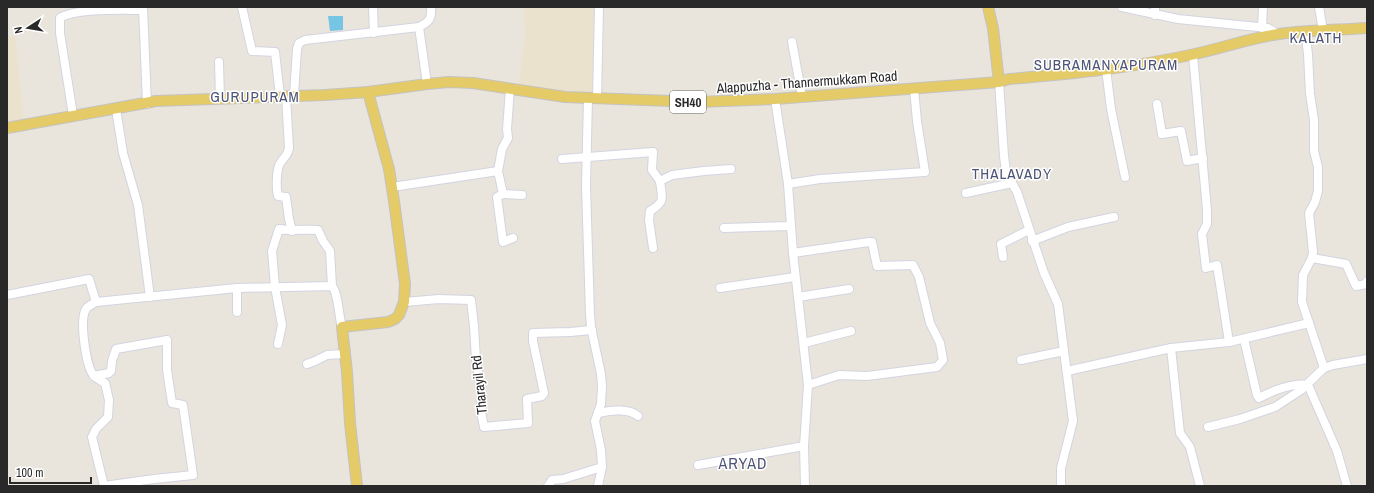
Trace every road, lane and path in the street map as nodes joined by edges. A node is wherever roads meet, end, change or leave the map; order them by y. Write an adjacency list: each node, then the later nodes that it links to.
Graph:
1 (242, 7): 28 (street)
2 (373, 7): 17 (street)
3 (431, 7): 12 (street)
4 (599, 7): 31 (street)
5 (988, 7): 23 (main road)
6 (1122, 7): 11 (street)
7 (1262, 7): 13 (street)
8 (1319, 7): 15 (street)
9 (143, 8): 10 (street); 33 (street)
10 (87, 9): 36 (street)
11 (1155, 11): 13 (street)
12 (419, 27): 17 (street); 24 (street)
13 (1262, 28): 18 (street)
14 (1367, 28): 15 (main road, Alappuzha - Thannermukkam Road / SH40)
15 (1322, 31): 16 (main road, Alappuzha - Thannermukkam Road / SH40)
16 (1305, 32): 18 (main road, Alappuzha - Thannermukkam Road / SH40); 61 (street)
17 (374, 33): 28 (street)
18 (1278, 34): 20 (main road, Alappuzha - Thannermukkam Road / SH40)
19 (792, 42): 29 (street)
20 (1193, 55): 22 (main road, Alappuzha - Thannermukkam Road / SH40); 39 (street)
21 (219, 62): 30 (street)
22 (1106, 69): 23 (main road, Alappuzha - Thannermukkam Road / SH40); 43 (street)
23 (999, 82): 26 (main road, Alappuzha - Thannermukkam Road / SH40); 46 (street)
24 (427, 84): 25 (main road, Alappuzha - Thannermukkam Road / SH40); 27 (main road, Alappuzha - Thannermukkam Road / SH40)
25 (510, 88): 31 (main road, Alappuzha - Thannermukkam Road / SH40); 42 (street)
26 (914, 89): 29 (main road, Alappuzha - Thannermukkam Road / SH40); 45 (street)
27 (368, 92): 28 (main road, Alappuzha - Thannermukkam Road / SH40); 47 (main road)
28 (287, 96): 30 (main road, Alappuzha - Thannermukkam Road / SH40); 55 (street)
29 (802, 96): 32 (main road, Alappuzha - Thannermukkam Road / SH40)
30 (220, 99): 33 (main road, Alappuzha - Thannermukkam Road / SH40)
31 (593, 99): 32 (main road, Alappuzha - Thannermukkam Road / SH40); 38 (street)
32 (774, 99): 45 (street)
33 (147, 104): 35 (main road, Alappuzha - Thannermukkam Road / SH40)
34 (1157, 104): 39 (street)
35 (116, 109): 36 (main road, Alappuzha - Thannermukkam Road / SH40); 70 (street)
36 (73, 115): 37 (main road, Alappuzha - Thannermukkam Road / SH40)
37 (7, 128)
38 (587, 156): 40 (street); 44 (street); 77 (street)
39 (1203, 158): 80 (street)
40 (562, 159)
41 (731, 169): 44 (street)
42 (498, 171): 47 (street); 49 (street)
43 (1125, 178)
44 (660, 181): 58 (street)
45 (788, 184): 52 (street)
46 (1012, 184): 48 (street); 54 (street)
47 (392, 187): 73 (main road)
48 (966, 193)
49 (503, 194): 50 (street); 56 (street)
50 (522, 195)
51 (1114, 217): 57 (street)
52 (791, 226): 53 (street); 59 (street)
53 (724, 228)
54 (1029, 230): 57 (street); 60 (street)
55 (292, 231): 64 (street); 65 (street)
56 (513, 238)
57 (1032, 241): 84 (street)
58 (653, 248)
59 (792, 253): 62 (street); 92 (street)
60 (1003, 257)
61 (1312, 258): 63 (street); 75 (street)
62 (795, 277): 67 (street); 71 (street)
63 (1367, 282)
64 (332, 286): 65 (street); 76 (street)
65 (275, 287): 66 (street); 82 (street)
66 (236, 288): 70 (street); 74 (street)
67 (720, 288)
68 (849, 289): 71 (street)
69 (7, 295): 72 (street)
70 (150, 297): 72 (street)
71 (798, 297): 81 (street)
72 (96, 302): 91 (street)
73 (404, 302): 76 (main road); 77 (street, Tharayil Rd)
74 (237, 312)
75 (1309, 323): 79 (street); 89 (street)
76 (342, 327): 85 (main road)
77 (592, 330): 94 (street)
78 (851, 331): 81 (street)
79 (1244, 339): 80 (street); 93 (street)
80 (1229, 342): 83 (street)
81 (804, 343): 92 (street)
82 (278, 344)
83 (1171, 348): 90 (street); 106 (street)
84 (1064, 351): 87 (street); 90 (street)
85 (344, 354): 88 (street); 101 (main road)
86 (1367, 359): 89 (street)
87 (1021, 360)
88 (307, 364)
89 (1324, 368): 93 (street)
90 (1066, 371): 105 (street)
91 (94, 376): 100 (street); 100 (street)
92 (808, 385): 97 (street)
93 (1308, 385): 96 (street); 107 (street)
94 (598, 413): 95 (street); 99 (street)
95 (638, 416)
96 (1208, 427)
97 (804, 446): 98 (street); 104 (street)
98 (698, 465)
99 (602, 468): 102 (street); 103 (street)
100 (104, 486)
101 (355, 486)
102 (548, 486)
103 (598, 486)
104 (805, 486)
105 (1060, 486)
106 (1200, 486)
107 (1347, 486)

